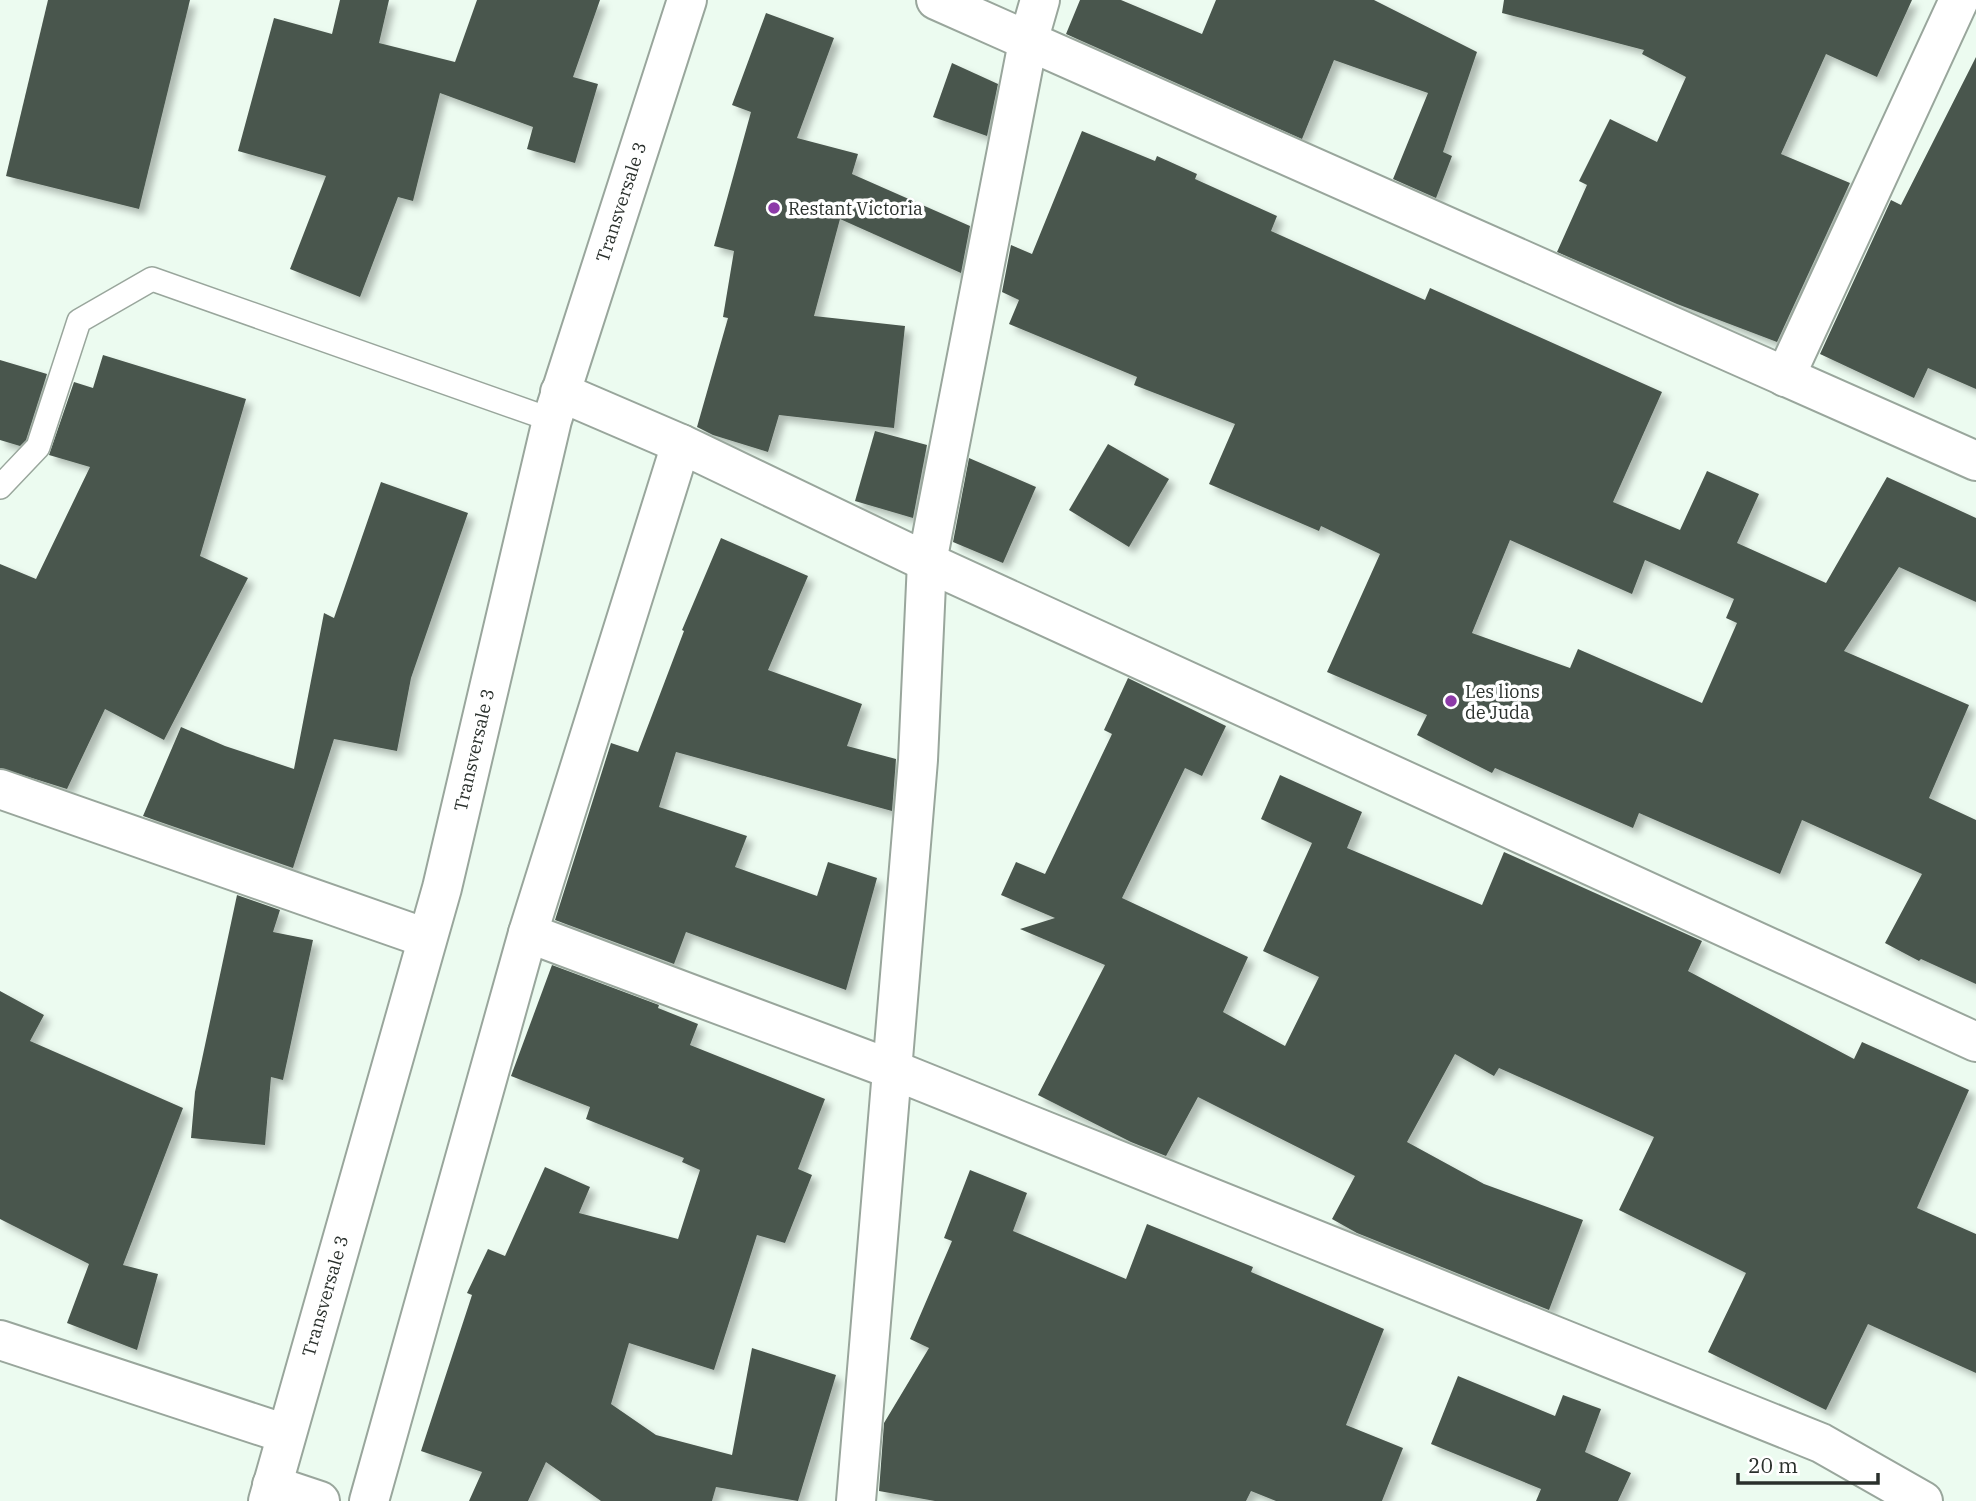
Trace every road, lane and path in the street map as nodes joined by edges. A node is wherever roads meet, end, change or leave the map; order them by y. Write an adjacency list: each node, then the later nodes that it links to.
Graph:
1 (687, 0): 7 (street, Transversale 3)
2 (936, 0): 5 (street)
3 (1040, 0): 5 (street)
4 (1959, 0): 6 (street)
5 (1028, 42): 6 (street); 11 (street)
6 (1785, 377): 9 (street)
7 (556, 406): 8 (street); 10 (lane); 14 (street, Transversale 3)
8 (681, 444): 11 (street); 13 (street)
9 (1976, 461)
10 (0, 487)
11 (927, 562): 15 (street); 16 (street)
12 (0, 789): 14 (street)
13 (528, 933): 16 (street); 21 (street)
14 (426, 938): 18 (street, Transversale 3)
15 (1976, 1042)
16 (891, 1069): 22 (street); 23 (street)
17 (0, 1340): 18 (street)
18 (286, 1434): 19 (street, Transversale 3)
19 (270, 1493): 20 (street)
20 (320, 1501)
21 (369, 1501)
22 (856, 1501)
23 (1923, 1501)

